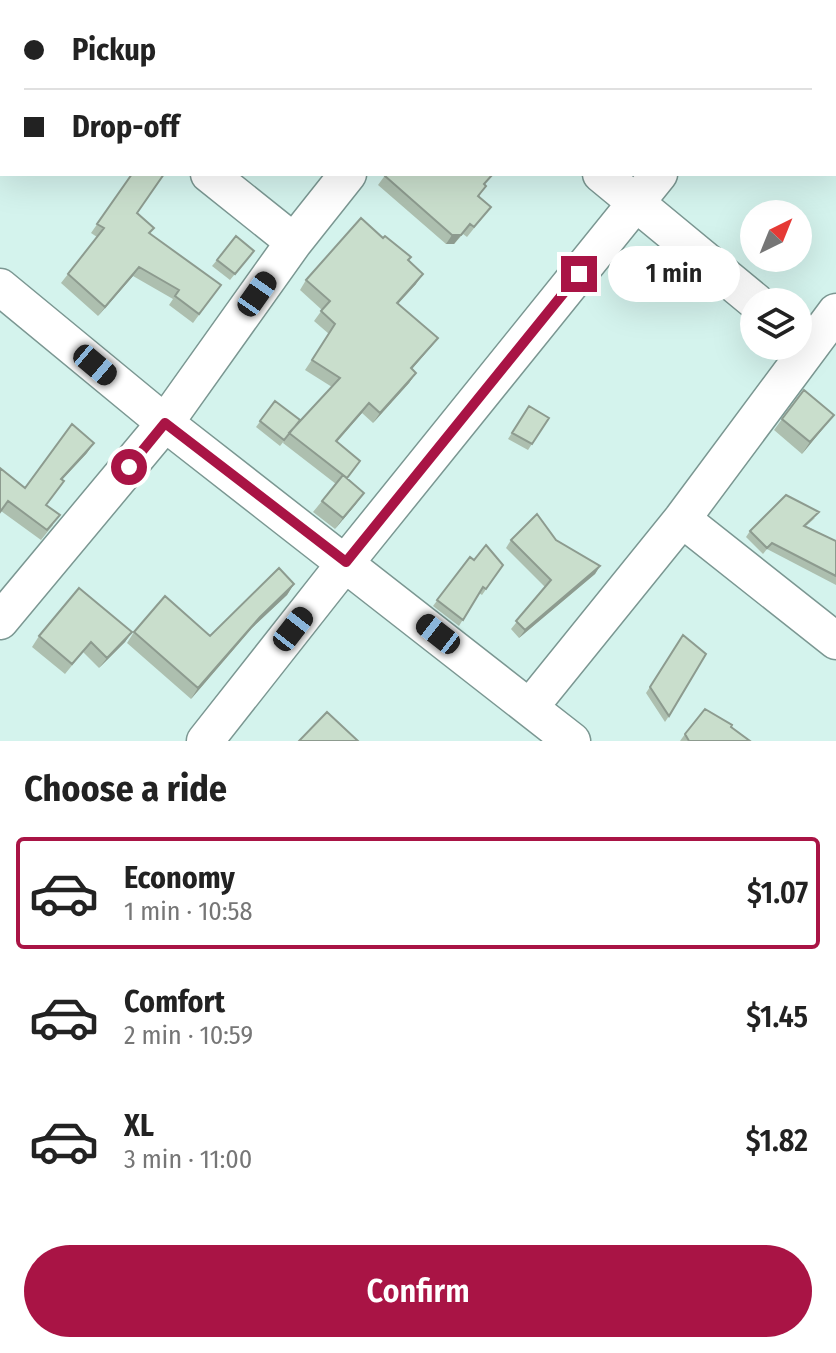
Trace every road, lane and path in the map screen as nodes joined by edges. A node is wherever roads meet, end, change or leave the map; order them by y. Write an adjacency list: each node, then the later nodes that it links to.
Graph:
1 (212, 176): 5 (street)
2 (346, 176): 5 (street)
3 (608, 176): 4 (street)
4 (648, 188): 7 (street); 12 (street)
5 (294, 242): 10 (street)
6 (0, 287): 10 (street)
7 (743, 288)
8 (836, 312): 9 (street)
9 (815, 351): 11 (street)
10 (165, 423): 12 (street); 13 (street)
11 (682, 519): 14 (street); 15 (street)
12 (346, 562): 15 (street); 16 (street)
13 (0, 621)
14 (836, 641)
15 (530, 707): 17 (street)
16 (205, 741)
17 (572, 741)

